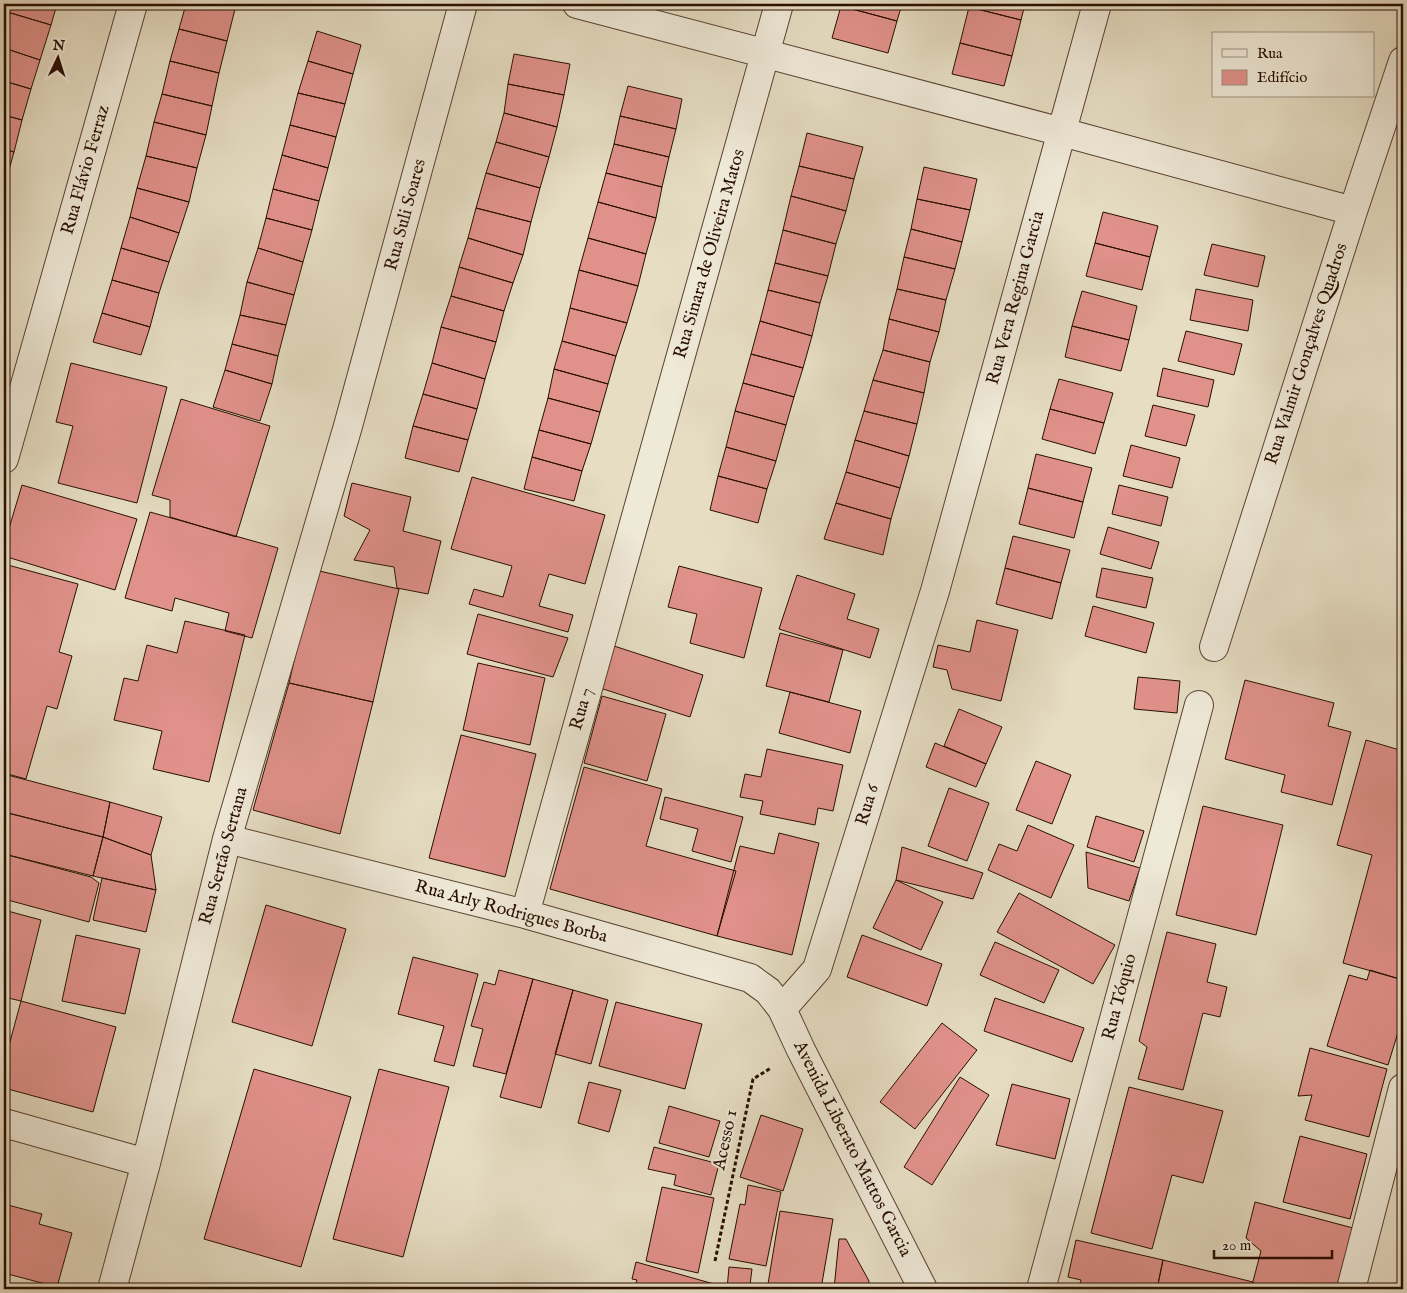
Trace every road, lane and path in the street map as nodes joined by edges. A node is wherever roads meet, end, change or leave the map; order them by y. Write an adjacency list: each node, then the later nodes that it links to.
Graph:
1 (133, 4): 11 (street, Rua Flávio Ferraz)
2 (464, 4): 10 (street, Rua Suli Soares)
3 (577, 4): 6 (street)
4 (779, 4): 6 (street, Rua Sinara de Oliveira Matos)
5 (1097, 4): 8 (street, Rua Vera Regina Garcia)
6 (766, 54): 8 (street); 12 (street, Rua Sinara de Oliveira Matos)
7 (1403, 61): 9 (street, Rua Valmir Gonçalves Quadros)
8 (1062, 132): 9 (street); 13 (street, Rua Vera Regina Garcia)
9 (1352, 212): 14 (street, Rua Valmir Gonçalves Quadros)
10 (348, 426): 16 (street, Rua Sertão Sertana)
11 (4, 459)
12 (640, 504): 17 (street, Rua 7)
13 (935, 591): 18 (street, Rua 6)
14 (1214, 647)
15 (1199, 705): 26 (street, Rua Tóquio)
16 (227, 839): 17 (street, Rua Arly Rodrigues Borba); 22 (street, Rua Sertão Sertana)
17 (525, 914): 18 (street, Rua Arly Rodrigues Borba)
18 (782, 1009): 19 (street, Avenida Liberato Mattos Garcia)
19 (801, 1050): 23 (path, Acesso 1); 25 (street, Avenida Liberato Mattos Garcia)
20 (1403, 1088): 27 (street)
21 (4, 1122): 22 (street)
22 (146, 1163): 24 (street, Rua Sertão Sertana)
23 (715, 1261)
24 (112, 1289)
25 (923, 1289)
26 (1041, 1289)
27 (1351, 1289)

